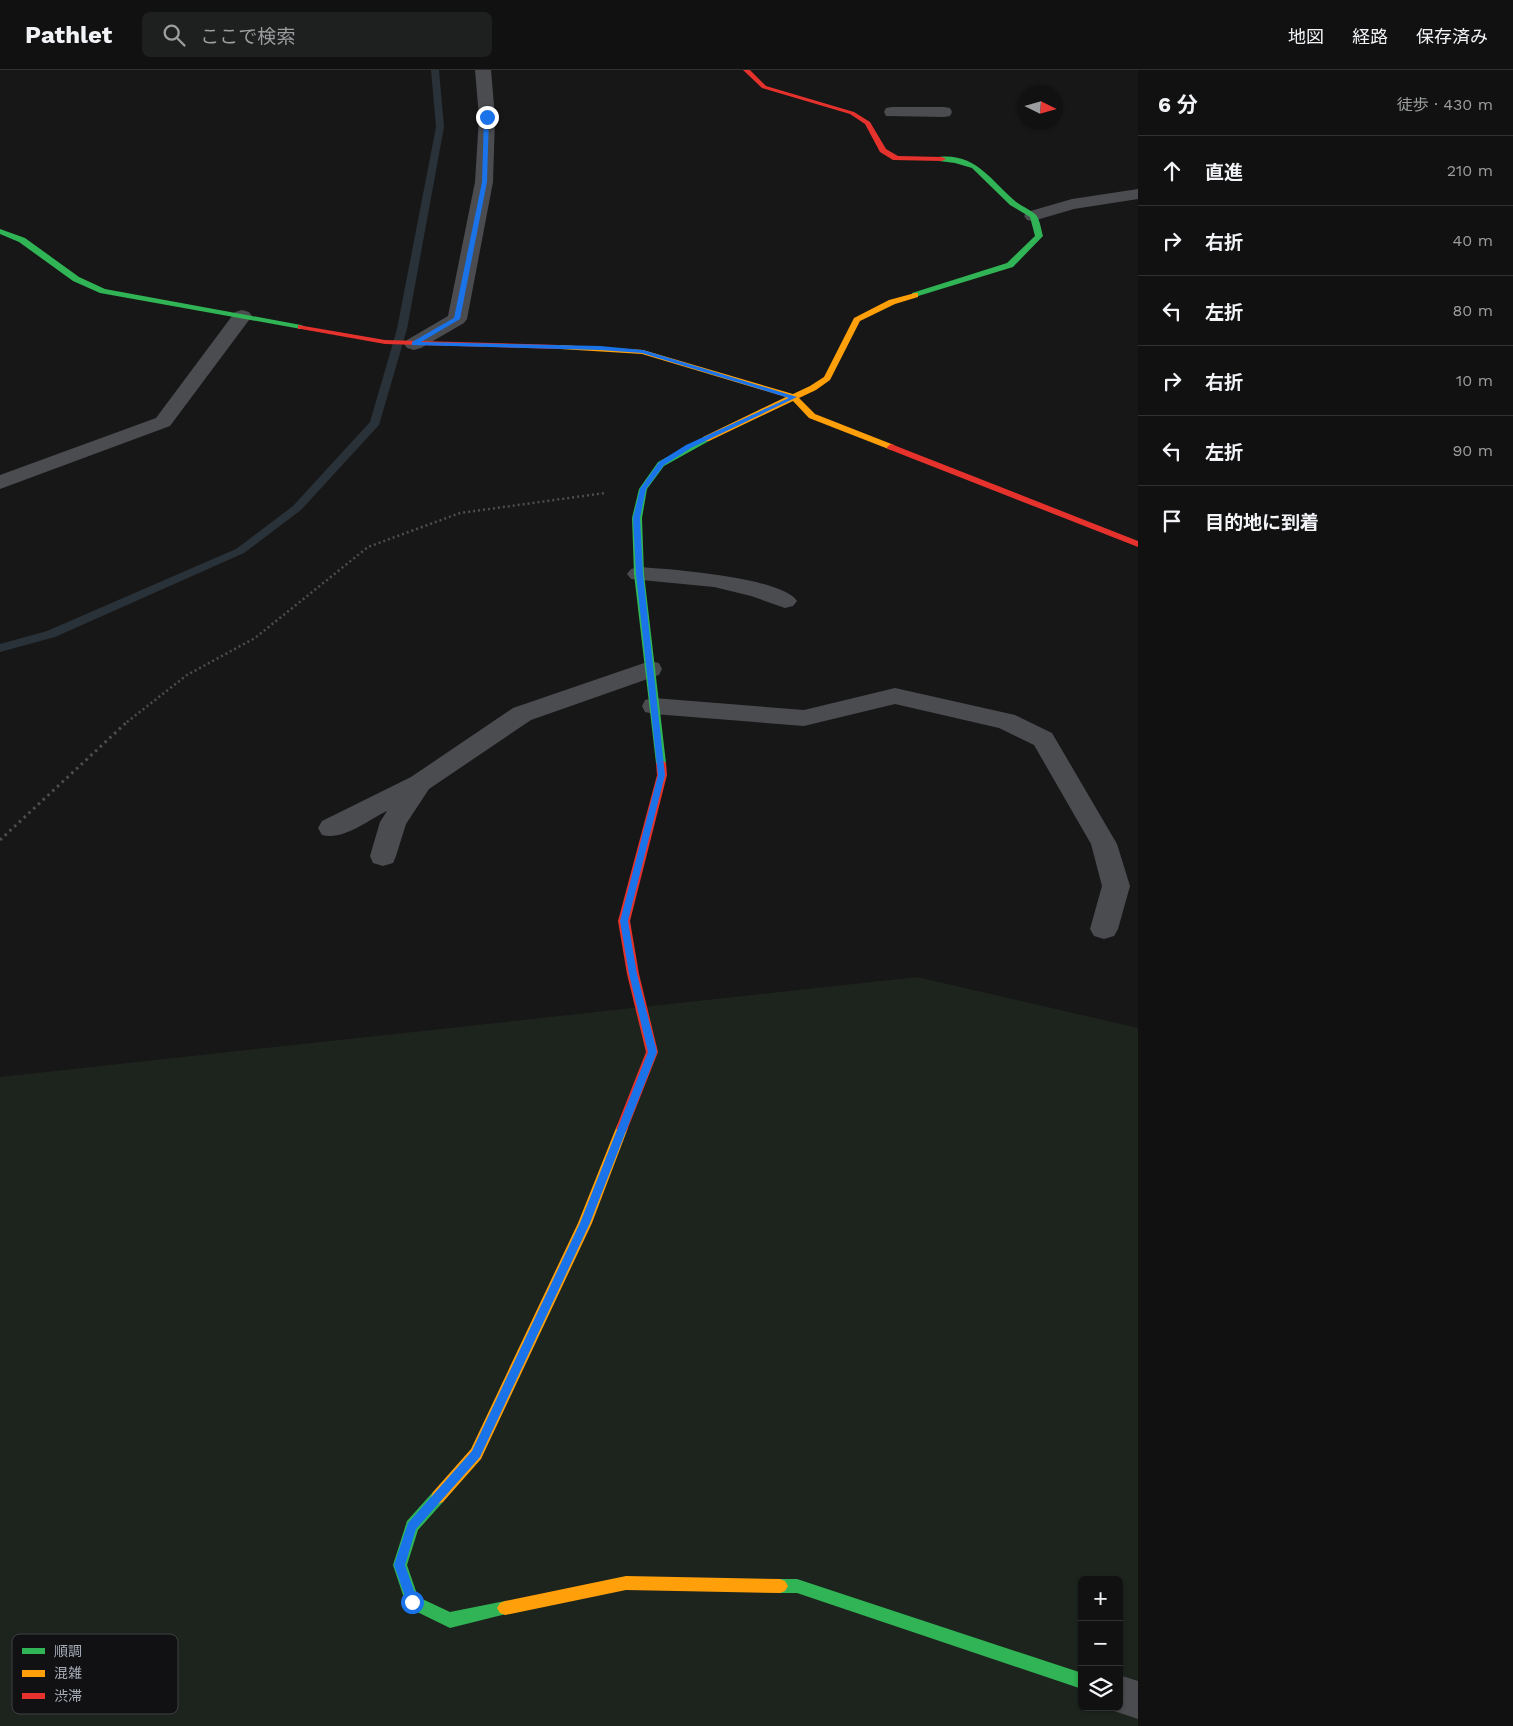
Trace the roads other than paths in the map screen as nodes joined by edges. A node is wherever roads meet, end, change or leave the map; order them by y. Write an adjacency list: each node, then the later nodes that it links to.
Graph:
1 (484, 70): 9 (street)
2 (746, 70): 4 (street)
3 (944, 112): 4 (street)
4 (868, 123): 6 (street)
5 (1138, 194): 6 (street)
6 (1033, 216): 10 (street)
7 (0, 232): 8 (street)
8 (242, 316): 9 (street); 11 (street)
9 (414, 344): 10 (street)
10 (794, 397): 12 (street); 13 (street)
11 (0, 482)
12 (1138, 544)
13 (640, 574): 14 (street); 15 (street)
14 (784, 602)
15 (650, 669): 16 (street); 17 (street)
16 (654, 706): 20 (street); 21 (street)
17 (420, 783): 18 (street); 19 (street)
18 (331, 828)
19 (383, 856)
20 (1104, 929)
21 (1078, 1680)
22 (1123, 1695): 23 (street)
23 (1138, 1700)

